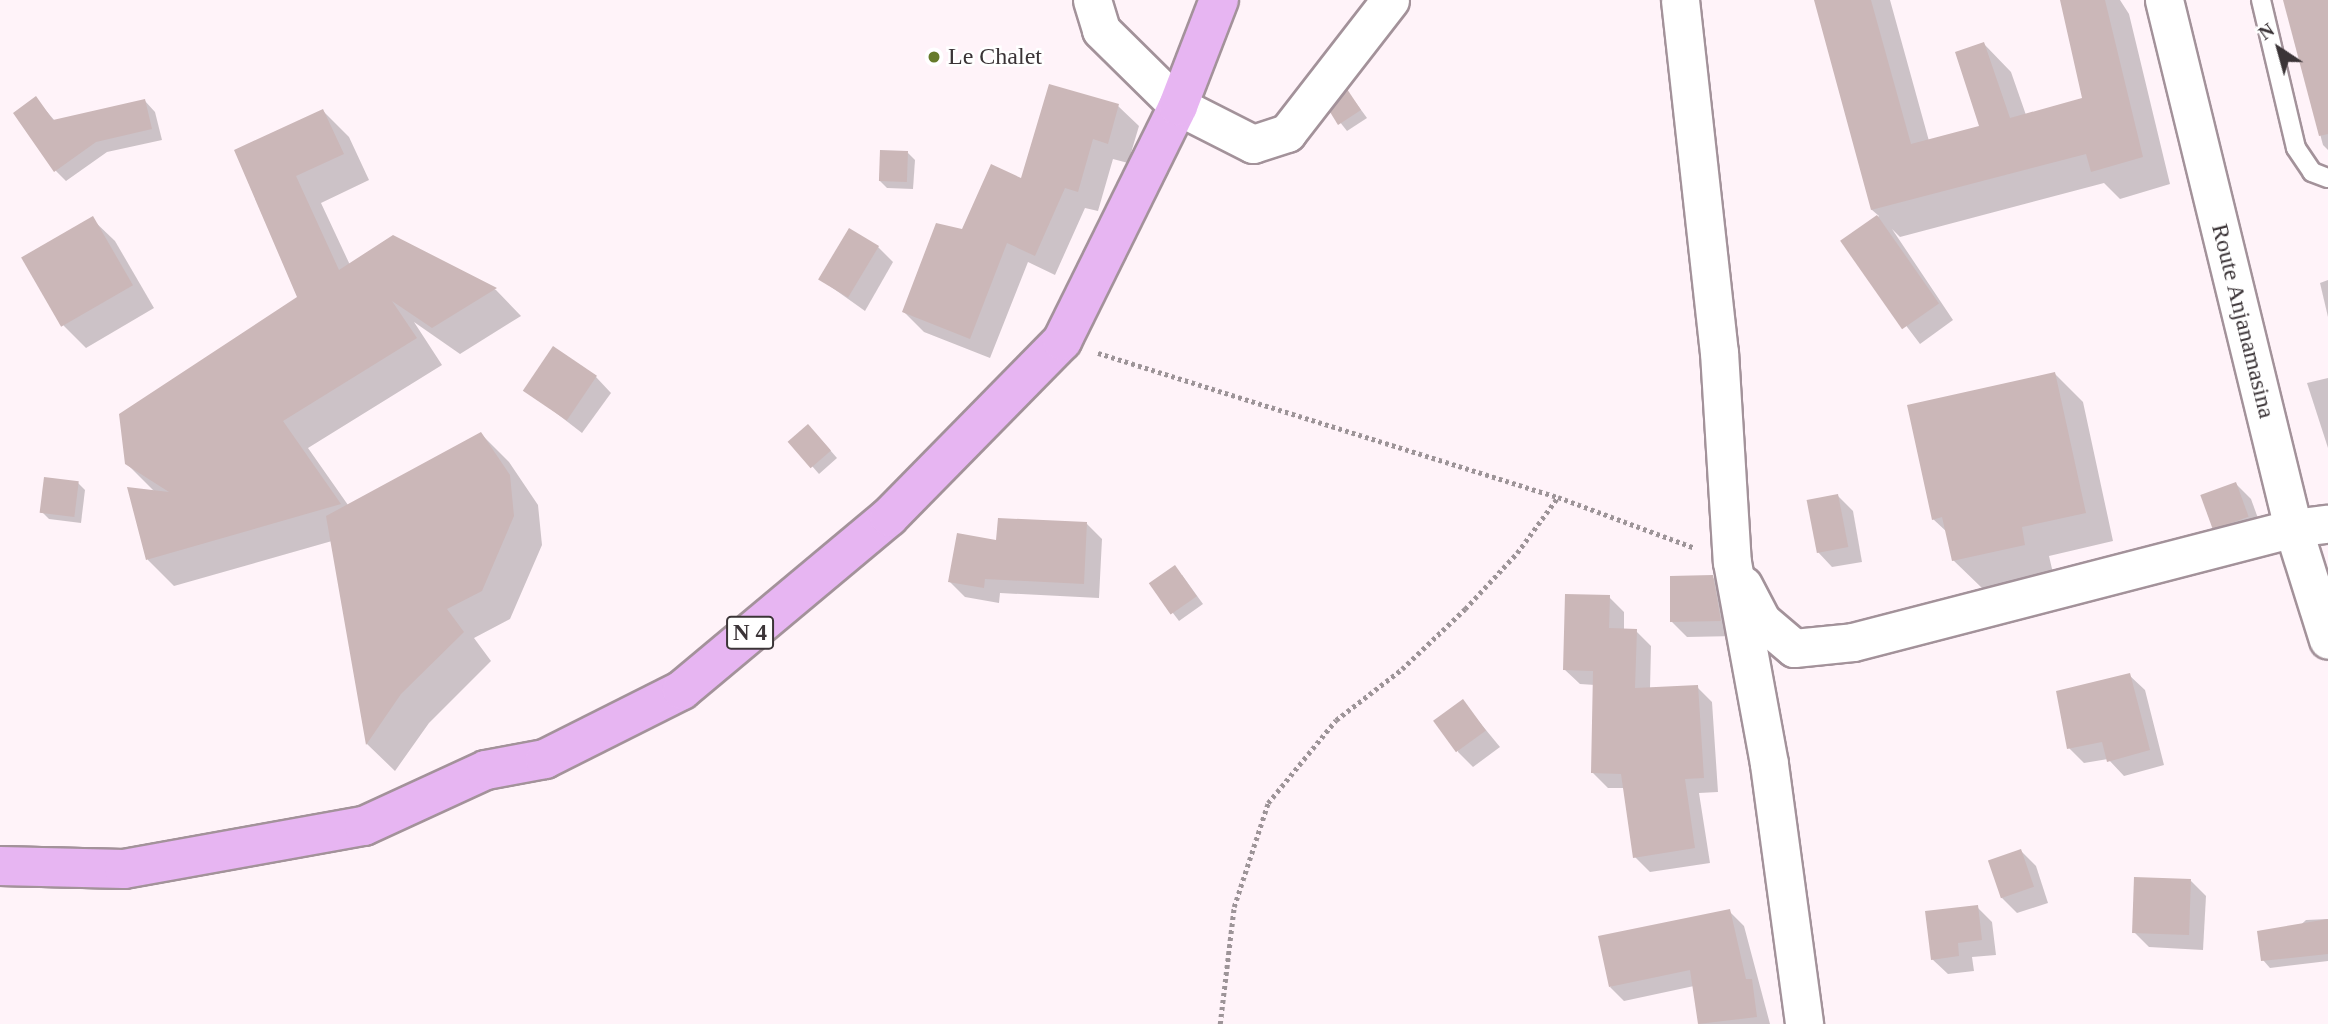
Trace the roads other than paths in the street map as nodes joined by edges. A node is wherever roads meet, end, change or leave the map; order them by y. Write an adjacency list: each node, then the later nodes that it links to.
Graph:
1 (1092, 0): 7 (street)
2 (1219, 0): 7 (main road, N 4)
3 (1390, 0): 7 (street)
4 (1680, 0): 10 (street)
5 (2164, 0): 9 (street, Route Anjanamasina)
6 (2261, 0): 8 (lane)
7 (1178, 106): 12 (main road, N 4)
8 (2328, 178)
9 (2311, 526): 10 (street); 11 (street, Route Anjanamasina)
10 (1732, 562): 13 (street)
11 (2328, 640)
12 (0, 866)
13 (1804, 1024)

